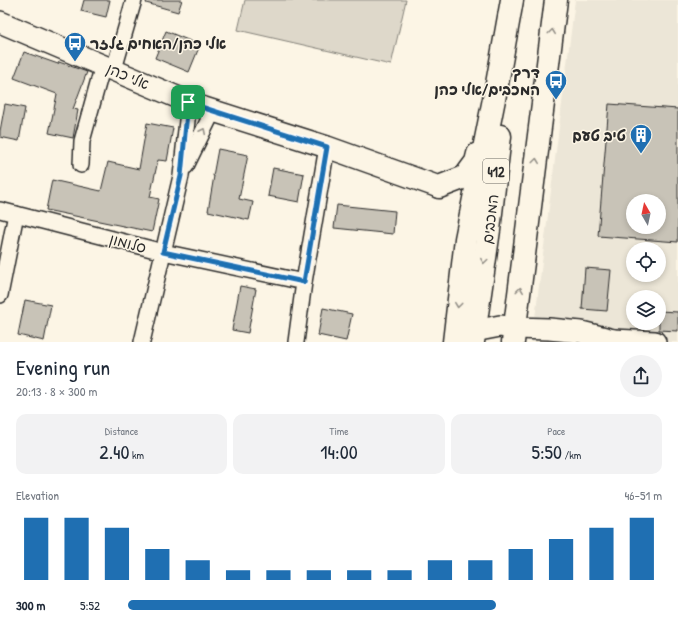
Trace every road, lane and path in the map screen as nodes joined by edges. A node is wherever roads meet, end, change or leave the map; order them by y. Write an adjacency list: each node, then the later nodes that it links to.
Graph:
1 (134, 0): 6 (street)
2 (512, 0): 8 (main road, 412)
3 (516, 0): 20 (main road, המכבים / 412, one-way to 20)
4 (556, 0): 21 (main road, one-way to 4)
5 (0, 22): 6 (street, אלי כהן)
6 (109, 67): 7 (street, אלי כהן); 11 (street)
7 (188, 102): 9 (street, אלי כהן); 12 (street)
8 (493, 102): 13 (main road); 16 (main road, 412)
9 (213, 110): 10 (street, אלי כהן); 12 (street, one-way to 9)
10 (327, 147): 13 (street, אלי כהן); 18 (street)
11 (81, 165)
12 (181, 176): 17 (street)
13 (440, 188): 16 (main road)
14 (0, 210): 15 (street, סלומון)
15 (16, 214): 17 (street, סלומון); 19 (street)
16 (466, 238): 25 (main road, 412, one-way to 25)
17 (163, 252): 18 (street, סלומון); 23 (street)
18 (304, 282): 24 (street)
19 (0, 295)
20 (473, 337): 21 (street)
21 (514, 337): 22 (street); 26 (street)
22 (613, 340): 27 (street); 28 (street)
23 (142, 342)
24 (296, 342)
25 (454, 342)
26 (576, 342)
27 (584, 342)
28 (655, 342)

